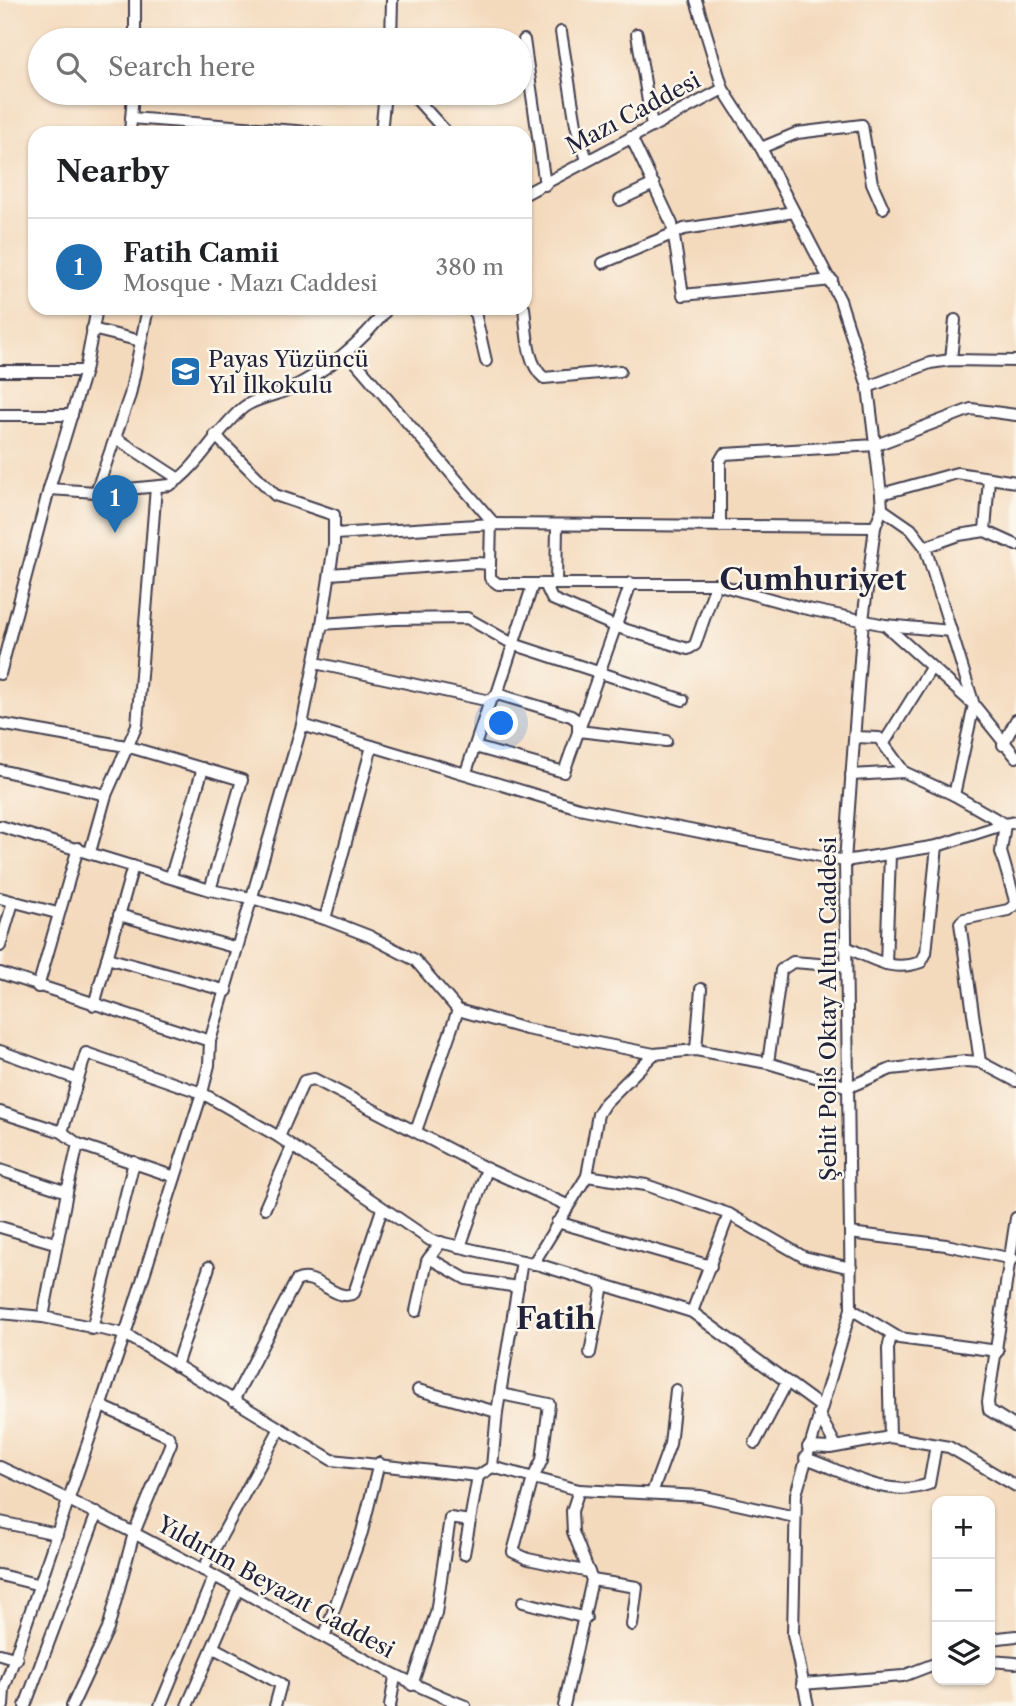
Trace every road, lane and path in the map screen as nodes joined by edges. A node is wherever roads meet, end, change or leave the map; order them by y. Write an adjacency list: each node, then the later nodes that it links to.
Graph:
1 (135, 0): 4 (street)
2 (392, 0): 5 (street)
3 (696, 0): 8 (street, Şehit Polis Oktay Altun Caddesi)
4 (135, 28)
5 (391, 28)
6 (561, 32): 21 (street)
7 (637, 34): 18 (street)
8 (723, 89): 18 (street, Mazı Caddesi); 20 (street, Şehit Polis Oktay Altun Caddesi)
9 (532, 95): 23 (street)
10 (132, 105): 13 (street)
11 (384, 105): 16 (street)
12 (422, 105): 17 (street)
13 (131, 118): 14 (street); 15 (street)
14 (130, 126)
15 (216, 126)
16 (382, 126)
17 (441, 126)
18 (652, 126): 19 (street, Mazı Caddesi)
19 (631, 137): 21 (street, Mazı Caddesi); 22 (street)
20 (761, 148): 26 (street); 27 (street, Şehit Polis Oktay Altun Caddesi)
21 (587, 160): 23 (street, Mazı Caddesi)
22 (654, 184): 25 (street); 28 (street)
23 (545, 185): 24 (street, Mazı Caddesi)
24 (532, 191)
25 (620, 200)
26 (883, 208)
27 (794, 212): 28 (street); 30 (street, Şehit Polis Oktay Altun Caddesi)
28 (674, 232): 29 (street); 30 (street)
29 (603, 263)
30 (832, 280): 46 (street, Şehit Polis Oktay Altun Caddesi)
31 (95, 315): 37 (street)
32 (147, 315): 38 (street)
33 (382, 315): 39 (street)
34 (476, 315): 41 (street)
35 (525, 315): 45 (street)
36 (955, 320): 40 (street)
37 (92, 329): 38 (street); 44 (street)
38 (141, 341): 51 (street)
39 (347, 352): 50 (street); 61 (street)
40 (951, 360): 42 (street); 46 (street)
41 (486, 361)
42 (1016, 361)
43 (0, 371): 44 (street)
44 (85, 371): 48 (street)
45 (620, 371)
46 (868, 387): 52 (street, Şehit Polis Oktay Altun Caddesi)
47 (0, 415): 48 (street)
48 (72, 415): 57 (street)
49 (1016, 415): 52 (street)
50 (215, 435): 54 (street); 66 (street)
51 (116, 438): 54 (street); 58 (street)
52 (876, 445): 59 (street, Şehit Polis Oktay Altun Caddesi); 62 (street)
53 (989, 478): 55 (street); 59 (street); 65 (street)
54 (180, 480): 56 (street)
55 (1016, 482)
56 (156, 487): 58 (street); 96 (street)
57 (49, 489): 58 (street); 84 (street)
58 (96, 492)
59 (881, 494): 60 (street, Şehit Polis Oktay Altun Caddesi)
60 (882, 509): 64 (street, Şehit Polis Oktay Altun Caddesi); 68 (street)
61 (492, 524): 63 (street); 66 (street); 69 (street)
62 (720, 526): 63 (street); 64 (street)
63 (557, 527): 73 (street)
64 (876, 527): 75 (street, Şehit Polis Oktay Altun Caddesi)
65 (985, 531): 67 (street); 68 (street)
66 (335, 534): 70 (street)
67 (1016, 545)
68 (925, 547): 79 (street)
69 (490, 564): 70 (street); 72 (street)
70 (330, 574): 76 (street)
71 (631, 583): 73 (street); 74 (street); 78 (street)
72 (533, 584): 73 (street); 80 (street)
73 (551, 584): 78 (street)
74 (716, 584): 75 (street); 78 (street)
75 (863, 620): 77 (street); 92 (street, Şehit Polis Oktay Altun Caddesi)
76 (322, 624): 80 (street); 81 (street)
77 (885, 625): 79 (street); 82 (street)
78 (617, 627): 83 (street)
79 (951, 631): 87 (street)
80 (513, 643): 83 (street); 85 (street)
81 (314, 663): 85 (street); 90 (street)
82 (930, 668): 87 (street); 94 (street)
83 (600, 673): 86 (street); 91 (street)
84 (0, 674)
85 (493, 698): 91 (street); 98 (street)
86 (683, 700)
87 (974, 705): 95 (street); 106 (street)
88 (1016, 720): 95 (street)
89 (0, 724): 96 (street)
90 (302, 725): 97 (street); 118 (street)
91 (578, 731): 93 (street); 98 (street)
92 (855, 737): 94 (street); 104 (street, Şehit Polis Oktay Altun Caddesi)
93 (666, 741)
94 (884, 743): 103 (street)
95 (1003, 745): 99 (street)
96 (126, 746): 100 (street); 105 (street)
97 (372, 746): 102 (street); 122 (street)
98 (475, 747): 102 (street)
99 (1016, 757)
100 (203, 768): 115 (street); 116 (street)
101 (0, 770): 105 (street)
102 (466, 772): 113 (street)
103 (904, 772): 104 (street); 106 (street)
104 (851, 775): 113 (street, Şehit Polis Oktay Altun Caddesi)
105 (106, 795): 111 (street)
106 (954, 795): 107 (street)
107 (1010, 823): 109 (street); 139 (street)
108 (0, 826): 110 (street)
109 (937, 846): 112 (street); 127 (street)
110 (78, 848): 111 (street); 120 (street)
111 (90, 852): 114 (street)
112 (890, 855): 113 (street); 127 (street)
113 (845, 861): 124 (street, Şehit Polis Oktay Altun Caddesi)
114 (133, 866): 115 (street); 121 (street)
115 (171, 876): 116 (street)
116 (210, 890): 118 (street)
117 (0, 898): 119 (street)
118 (251, 898): 122 (street); 125 (street)
119 (13, 902): 120 (street); 123 (street)
120 (57, 913): 130 (street)
121 (119, 915): 125 (street); 126 (street)
122 (325, 919): 134 (street)
123 (0, 946)
124 (844, 946): 127 (street); 128 (street, Şehit Polis Oktay Altun Caddesi)
125 (237, 948): 132 (street)
126 (107, 958): 132 (street); 133 (street)
127 (886, 964)
128 (844, 966): 140 (street); 143 (street, Şehit Polis Oktay Altun Caddesi)
129 (0, 973): 130 (street)
130 (38, 987): 133 (street)
131 (701, 989): 136 (street)
132 (227, 991): 135 (street)
133 (94, 1005): 135 (street)
134 (458, 1010): 138 (street); 146 (street)
135 (210, 1041): 144 (street)
136 (696, 1050): 138 (street); 140 (street)
137 (0, 1051): 141 (street)
138 (654, 1054): 154 (street)
139 (980, 1062): 142 (street); 143 (street)
140 (768, 1063): 143 (street)
141 (77, 1079): 144 (street); 147 (street)
142 (1016, 1081)
143 (849, 1087): 164 (street, Şehit Polis Oktay Altun Caddesi)
144 (202, 1093): 148 (street); 155 (street)
145 (0, 1112): 147 (street)
146 (416, 1131): 148 (street); 152 (street)
147 (62, 1132): 149 (street)
148 (279, 1137): 150 (street)
149 (78, 1144): 151 (street); 156 (street)
150 (292, 1147): 158 (street); 159 (street)
151 (134, 1162): 155 (street); 181 (street)
152 (488, 1169): 157 (street); 167 (street)
153 (0, 1170): 156 (street)
154 (587, 1175): 157 (street); 160 (street)
155 (175, 1177): 182 (street)
156 (67, 1192): 166 (street)
157 (567, 1205): 162 (street)
158 (265, 1208)
159 (382, 1209): 165 (street); 191 (street)
160 (729, 1214): 171 (street); 173 (street)
161 (1016, 1218): 169 (street)
162 (557, 1222): 170 (street); 171 (street)
163 (0, 1227): 166 (street)
164 (850, 1233): 169 (street); 173 (street, Şehit Polis Oktay Altun Caddesi)
165 (441, 1242): 167 (street); 168 (street)
166 (55, 1243): 180 (street)
167 (460, 1247): 170 (street)
168 (429, 1258): 175 (street); 177 (street)
169 (1012, 1259): 184 (street)
170 (527, 1263): 174 (street); 175 (street)
171 (711, 1266): 178 (street)
172 (209, 1267): 186 (street)
173 (851, 1268): 176 (street, Şehit Polis Oktay Altun Caddesi)
174 (603, 1285): 178 (street); 185 (street)
175 (518, 1287): 190 (street)
176 (851, 1310): 183 (street); 193 (street, Şehit Polis Oktay Altun Caddesi)
177 (416, 1311)
178 (692, 1312): 187 (street)
179 (0, 1313): 180 (street)
180 (43, 1317): 181 (street)
181 (92, 1329): 182 (street)
182 (125, 1334): 186 (street); 192 (street)
183 (891, 1336): 184 (street); 197 (street)
184 (998, 1351): 195 (street)
185 (590, 1353)
186 (176, 1366): 191 (street)
187 (787, 1382): 193 (street); 198 (street)
188 (418, 1390): 194 (street)
189 (676, 1391): 209 (street)
190 (501, 1394): 194 (street); 206 (street)
191 (233, 1401): 196 (street)
192 (101, 1406): 210 (street); 215 (street)
193 (819, 1410): 200 (street); 201 (street, Şehit Polis Oktay Altun Caddesi)
194 (497, 1412): 204 (street)
195 (1016, 1427)
196 (279, 1430): 202 (street); 218 (street)
197 (890, 1437): 199 (street); 200 (street)
198 (755, 1443)
199 (936, 1445): 201 (street); 207 (street)
200 (835, 1446): 201 (street)
201 (806, 1452): 212 (street, Şehit Polis Oktay Altun Caddesi)
202 (379, 1463): 205 (street); 228 (street)
203 (0, 1467): 210 (street, Yıldırım Beyazıt Caddesi)
204 (492, 1467): 205 (street); 206 (street)
205 (478, 1476): 213 (street)
206 (533, 1478): 208 (street); 221 (street)
207 (1016, 1486)
208 (579, 1490): 209 (street); 221 (street)
209 (652, 1493): 212 (street)
210 (69, 1499): 211 (street, Yıldırım Beyazıt Caddesi); 216 (street)
211 (97, 1513): 215 (street, Yıldırım Beyazıt Caddesi); 240 (street)
212 (795, 1517): 237 (street, Şehit Polis Oktay Altun Caddesi)
213 (470, 1521): 217 (street); 238 (street)
214 (0, 1522): 216 (street)
215 (134, 1533): 218 (street, Yıldırım Beyazıt Caddesi); 241 (street)
216 (57, 1534): 222 (street)
217 (464, 1554)
218 (203, 1570): 220 (street, Yıldırım Beyazıt Caddesi)
219 (0, 1575): 222 (street)
220 (214, 1576): 223 (street, Yıldırım Beyazıt Caddesi); 242 (street)
221 (590, 1576): 225 (street); 226 (street)
222 (40, 1585): 232 (street)
223 (237, 1589): 228 (street, Yıldırım Beyazıt Caddesi); 230 (street)
224 (523, 1602): 225 (street)
225 (586, 1618): 247 (street)
226 (632, 1625)
227 (1016, 1636): 229 (street)
228 (324, 1637): 236 (street, Yıldırım Beyazıt Caddesi)
229 (995, 1638)
230 (214, 1648): 243 (street); 244 (street)
231 (0, 1654): 232 (street)
232 (17, 1659): 239 (street)
233 (995, 1662): 234 (street)
234 (1016, 1664)
235 (932, 1665): 237 (street)
236 (395, 1676): 238 (street, Yıldırım Beyazıt Caddesi); 245 (street)
237 (802, 1684): 248 (street, Şehit Polis Oktay Altun Caddesi)
238 (412, 1685): 246 (street, Yıldırım Beyazıt Caddesi)
239 (3, 1706)
240 (25, 1706)
241 (72, 1706)
242 (160, 1706)
243 (187, 1706)
244 (275, 1706)
245 (390, 1706)
246 (465, 1706)
247 (564, 1706)
248 (808, 1706)

